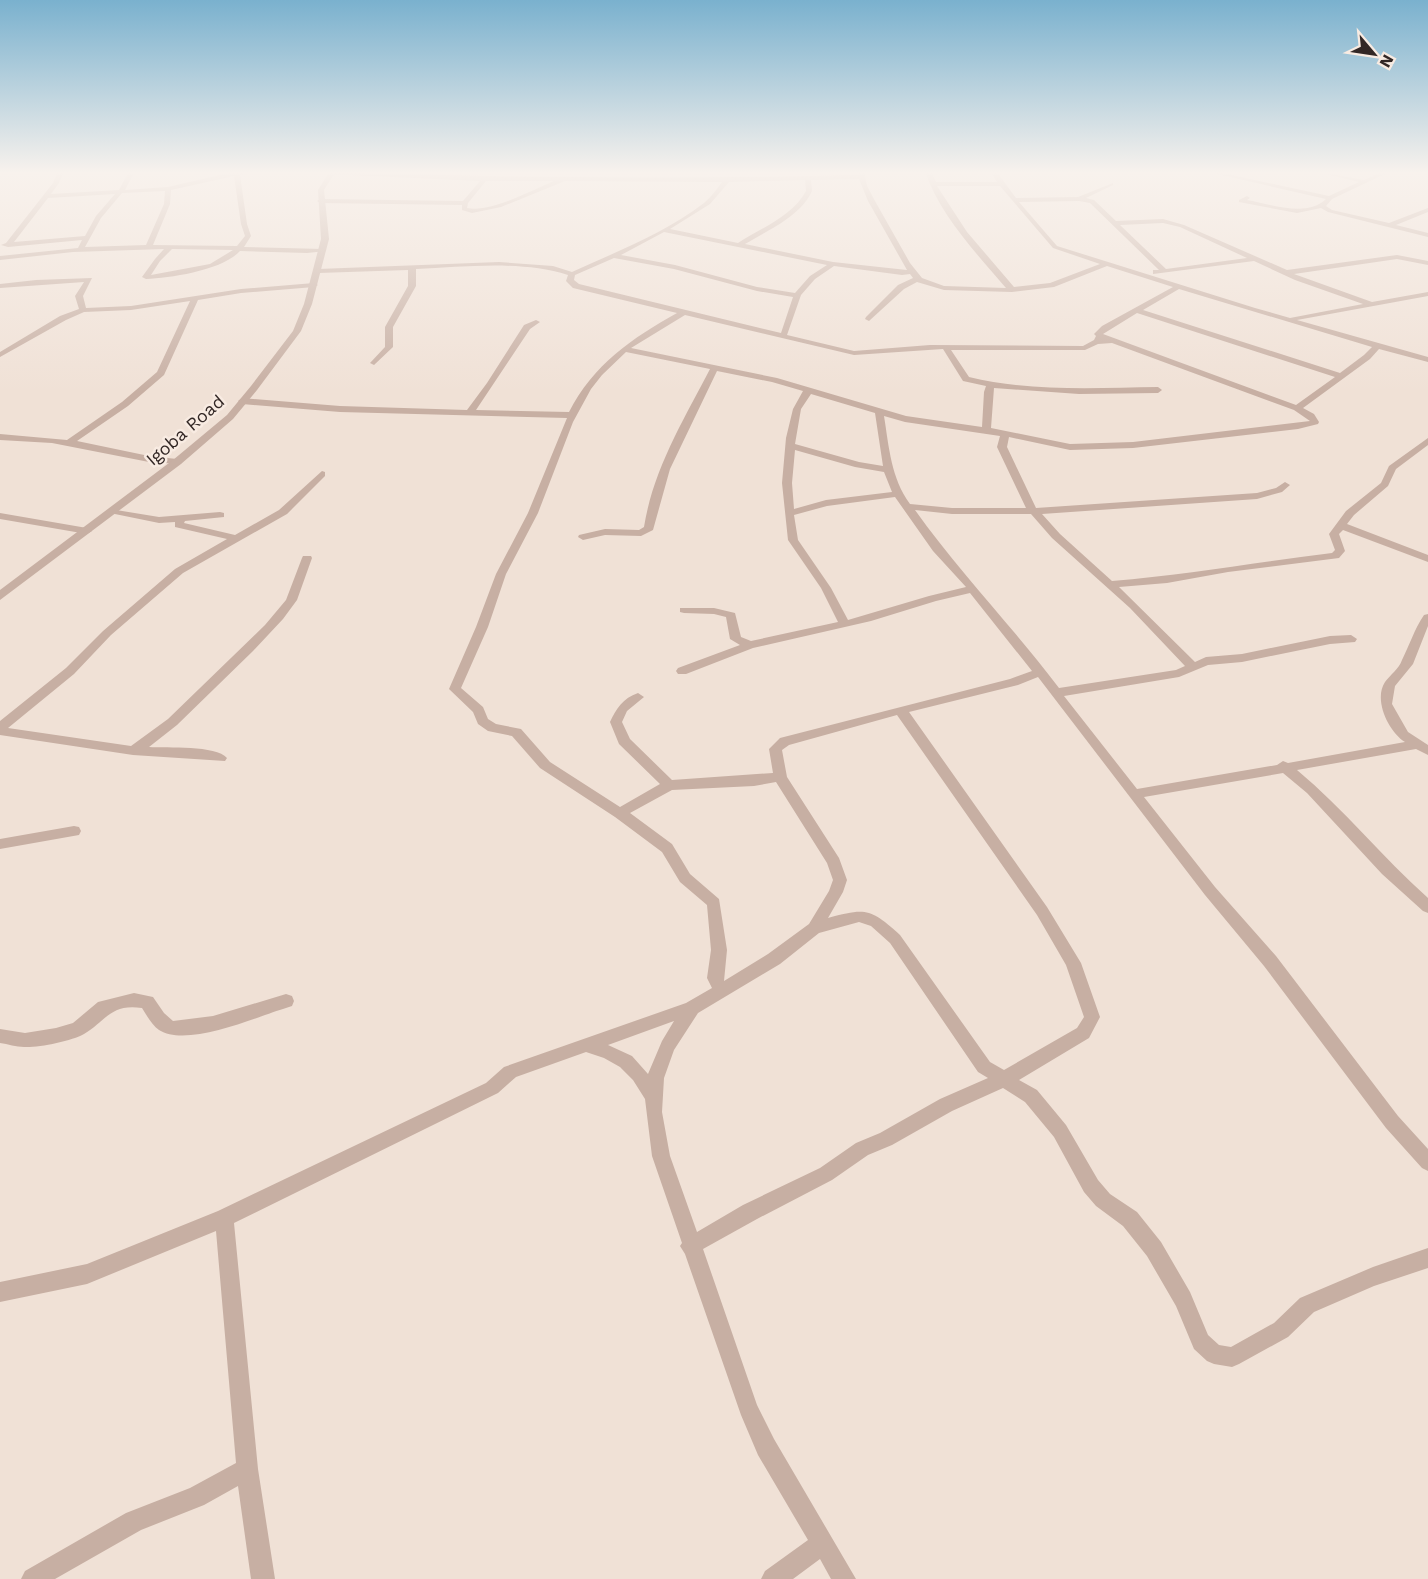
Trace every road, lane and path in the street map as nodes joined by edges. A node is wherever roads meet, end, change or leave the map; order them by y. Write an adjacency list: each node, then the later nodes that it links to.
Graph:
1 (83, 245): 13 (street)
2 (242, 245): 14 (street)
3 (323, 245): 15 (street, Igoba Road)
4 (634, 245): 16 (street)
5 (744, 245): 20 (street)
6 (898, 245): 27 (street)
7 (975, 245): 32 (street)
8 (1053, 245): 21 (street)
9 (1137, 245): 23 (street)
10 (1222, 245): 18 (street)
11 (149, 247): 12 (street); 13 (street)
12 (169, 248): 14 (street); 14 (street)
13 (81, 249): 17 (street)
14 (239, 250): 15 (street)
15 (323, 251): 24 (street, Igoba Road)
16 (613, 255): 26 (street); 34 (street)
17 (0, 258)
18 (1255, 259): 23 (street); 25 (street)
19 (1428, 263): 25 (street)
20 (832, 264): 27 (street); 34 (street)
21 (1107, 264): 28 (street); 32 (street)
22 (412, 267): 24 (street); 26 (street); 50 (street)
23 (1163, 270): 28 (street)
24 (318, 271): 29 (street, Igoba Road)
25 (1287, 272): 36 (street)
26 (572, 274): 38 (street)
27 (914, 275): 32 (street); 40 (street)
28 (1141, 275): 31 (street)
29 (314, 285): 35 (street); 56 (street, Igoba Road)
30 (0, 286): 37 (street)
31 (1178, 287): 39 (street); 41 (street)
32 (1012, 290)
33 (1428, 294): 36 (street)
34 (797, 295): 43 (street)
35 (195, 298): 37 (street); 65 (street)
36 (1370, 304): 41 (street)
37 (83, 310): 48 (street)
38 (684, 312): 43 (street); 47 (street)
39 (1138, 312): 44 (street); 52 (street)
40 (869, 319)
41 (1288, 320): 45 (street)
42 (536, 322): 58 (street)
43 (782, 337): 46 (street)
44 (1098, 339): 46 (street); 57 (street)
45 (1377, 346): 49 (street); 52 (street)
46 (946, 348): 53 (street)
47 (624, 349): 51 (street); 60 (street)
48 (0, 355)
49 (1428, 360)
50 (374, 363)
51 (715, 367): 55 (street); 81 (street)
52 (1341, 376): 57 (street)
53 (991, 385): 54 (street); 61 (street)
54 (1158, 390)
55 (808, 391): 59 (street); 66 (street)
56 (242, 401): 58 (street); 67 (street, Igoba Road)
57 (1297, 408): 62 (street)
58 (470, 412): 60 (street)
59 (879, 412): 61 (street); 68 (street)
60 (572, 414): 107 (street)
61 (986, 430): 62 (street)
62 (1005, 435): 74 (street)
63 (0, 438): 65 (street)
64 (1428, 441): 79 (street)
65 (68, 443): 67 (street)
66 (791, 446): 68 (street); 75 (street)
67 (177, 462): 73 (street, Igoba Road)
68 (888, 470): 71 (street)
69 (322, 474): 82 (street)
70 (1285, 485): 74 (street)
71 (898, 494): 72 (street); 75 (street)
72 (909, 507): 74 (street); 86 (street)
73 (114, 511): 78 (street); 80 (street, Igoba Road)
74 (1035, 512): 85 (street)
75 (789, 513): 90 (street)
76 (220, 515): 78 (street)
77 (0, 516): 80 (street)
78 (180, 520): 82 (street)
79 (1340, 525): 84 (street); 85 (street)
80 (87, 531): 87 (street, Igoba Road)
81 (583, 537)
82 (234, 538): 99 (street)
83 (307, 558): 101 (street)
84 (1428, 560)
85 (1110, 584): 93 (street)
86 (974, 589): 90 (street); 95 (street)
87 (0, 596)
88 (684, 610): 92 (street)
89 (1428, 617): 100 (street)
90 (845, 624): 92 (street)
91 (1351, 639): 93 (street)
92 (750, 645): 94 (street)
93 (1192, 666): 96 (street)
94 (682, 671)
95 (1040, 672): 96 (street); 98 (street)
96 (1055, 693): 106 (street)
97 (638, 697): 105 (street)
98 (901, 711): 104 (street); 117 (street)
99 (0, 729): 101 (street)
100 (1422, 748): 103 (street)
101 (133, 751): 102 (street)
102 (220, 758)
103 (1283, 766): 106 (street); 110 (street)
104 (780, 777): 105 (street); 111 (street)
105 (669, 786): 107 (street)
106 (1134, 794): 119 (street)
107 (620, 813): 112 (street)
108 (74, 831): 109 (street)
109 (0, 844)
110 (1428, 907)
111 (814, 928): 112 (street); 117 (street)
112 (721, 991): 114 (street)
113 (286, 1001): 115 (street)
114 (692, 1008): 116 (street); 118 (street)
115 (0, 1036)
116 (586, 1045): 118 (street); 120 (street)
117 (1005, 1079): 121 (street); 122 (street)
118 (652, 1095): 121 (street)
119 (1428, 1162)
120 (224, 1218): 123 (street); 124 (street)
121 (690, 1246): 125 (street)
122 (1428, 1258)
123 (0, 1292)
124 (247, 1469): 126 (street); 127 (street)
125 (823, 1543): 128 (street); 129 (street)
126 (33, 1579)
127 (263, 1579)
128 (772, 1579)
129 (844, 1579)

